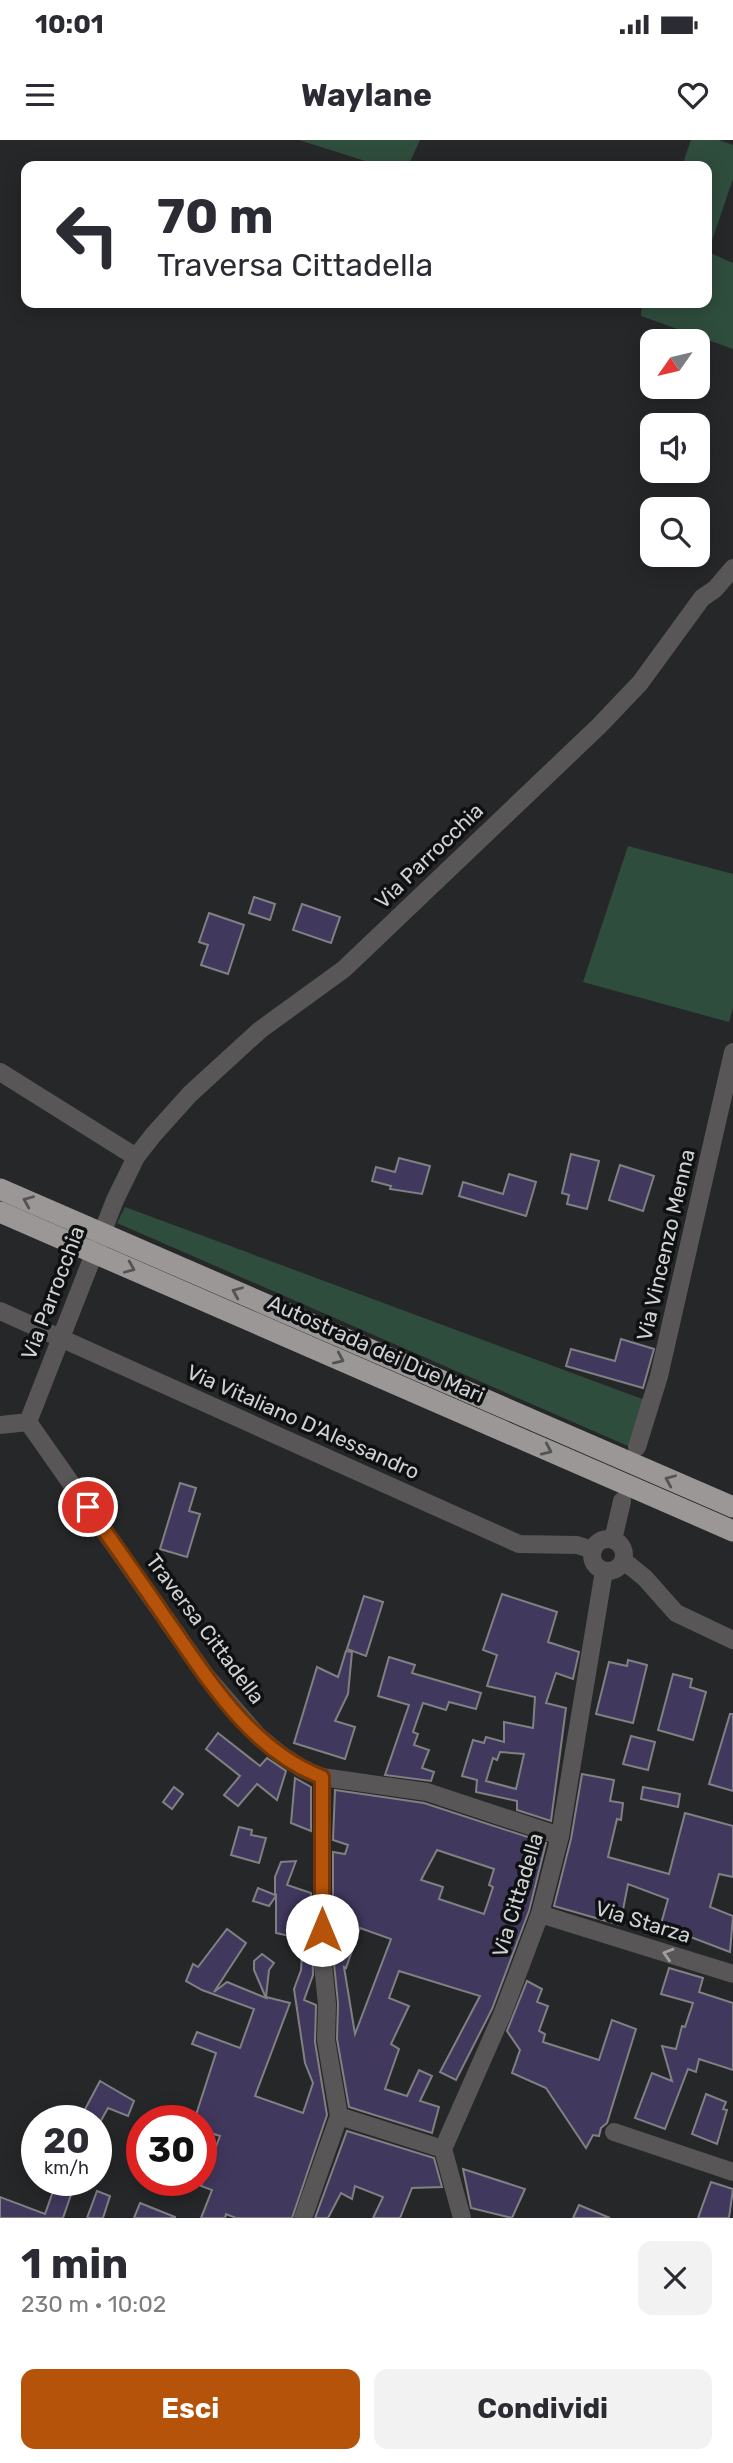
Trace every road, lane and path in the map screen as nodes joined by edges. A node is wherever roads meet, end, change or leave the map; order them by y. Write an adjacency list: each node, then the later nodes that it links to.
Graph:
1 (733, 568): 4 (street, Via Parrocchia)
2 (733, 1052): 10 (street, Via Vincenzo Menna)
3 (0, 1072): 4 (street)
4 (136, 1157): 8 (street, Via Parrocchia)
5 (0, 1189): 12 (highway, Autostrada dei Due Mari, one-way to 5)
6 (0, 1212): 13 (highway, Autostrada dei Due Mari, one-way to 13)
7 (0, 1311): 15 (street, Via Vitaliano D'Alessandro)
8 (29, 1422): 9 (street); 19 (street, Traversa Cittadella)
9 (0, 1424)
10 (637, 1447)
11 (622, 1501): 14 (street)
12 (733, 1507)
13 (733, 1531)
14 (613, 1540): 15 (street); 16 (street)
15 (593, 1550): 17 (street)
16 (624, 1561): 17 (street); 18 (street)
17 (604, 1571): 20 (street, Via Cittadella)
18 (733, 1640)
19 (322, 1777): 20 (street, Traversa Cittadella); 23 (street)
20 (560, 1836): 21 (street, Via Cittadella)
21 (540, 1914): 22 (street, Via Starza, one-way to 21); 25 (street, Via Cittadella)
22 (733, 1974)
23 (339, 2116): 25 (street); 28 (street)
24 (614, 2132): 26 (street)
25 (443, 2149): 27 (street)
26 (733, 2172)
27 (463, 2217)
28 (303, 2218)

